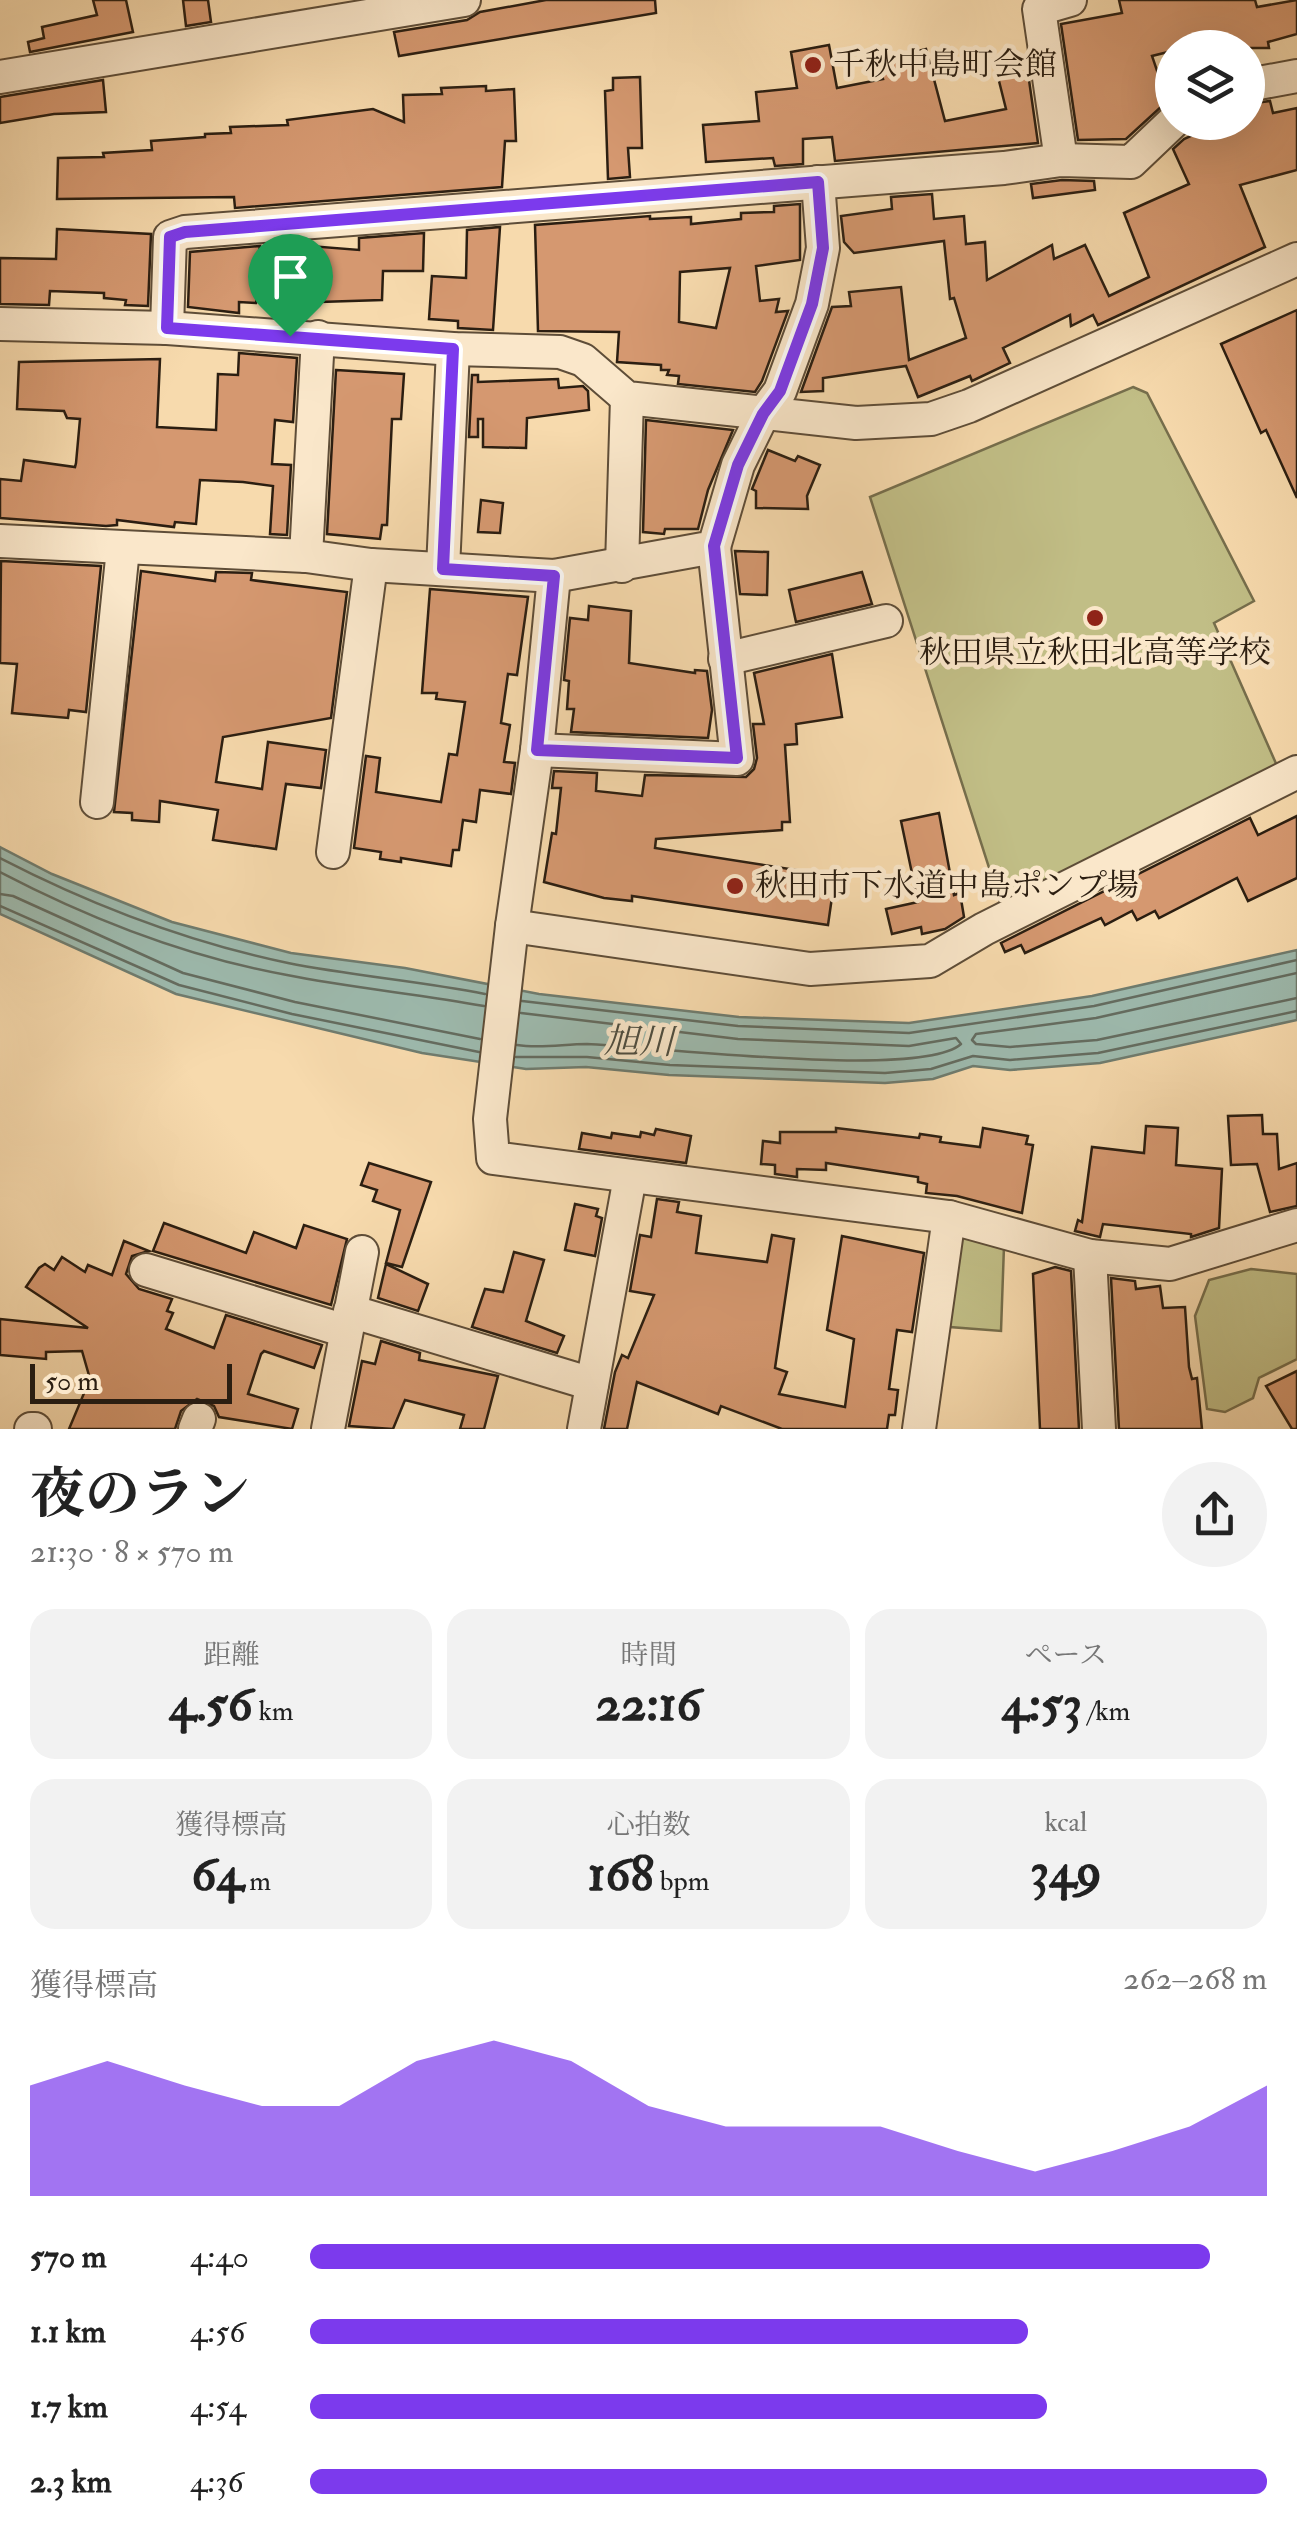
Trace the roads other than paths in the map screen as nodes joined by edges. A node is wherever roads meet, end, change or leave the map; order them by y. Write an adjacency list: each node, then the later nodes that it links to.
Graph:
1 (464, 0): 4 (street)
2 (1070, 0): 7 (street)
3 (1297, 76): 5 (street)
4 (0, 77)
5 (1265, 82)
6 (1155, 140): 7 (street)
7 (1061, 160): 8 (street)
8 (818, 182): 11 (street); 15 (street)
9 (1297, 259): 15 (street)
10 (0, 324): 11 (street)
11 (167, 328): 12 (street)
12 (318, 337): 13 (street); 19 (street)
13 (453, 349): 14 (street); 22 (street)
14 (627, 398): 15 (street); 21 (street)
15 (763, 414): 17 (street)
16 (0, 541): 18 (street)
17 (714, 546): 21 (street); 25 (street)
18 (122, 549): 19 (street); 28 (street)
19 (306, 556): 20 (street)
20 (371, 565): 22 (street); 29 (street)
21 (622, 566): 23 (street)
22 (443, 569): 23 (street)
23 (554, 576): 26 (street)
24 (886, 622): 25 (street)
25 (725, 660): 26 (street)
26 (537, 750): 30 (street)
27 (1297, 772): 30 (street)
28 (97, 802)
29 (333, 852)
30 (512, 926): 31 (street)
31 (630, 1177): 32 (street); 38 (street)
32 (949, 1217): 35 (street); 41 (street)
33 (1297, 1225): 35 (street)
34 (362, 1252): 37 (street)
35 (1090, 1256): 42 (street)
36 (146, 1270): 37 (street)
37 (348, 1321): 38 (street); 39 (street)
38 (592, 1384): 40 (street)
39 (328, 1429)
40 (584, 1429)
41 (919, 1429)
42 (1100, 1429)

